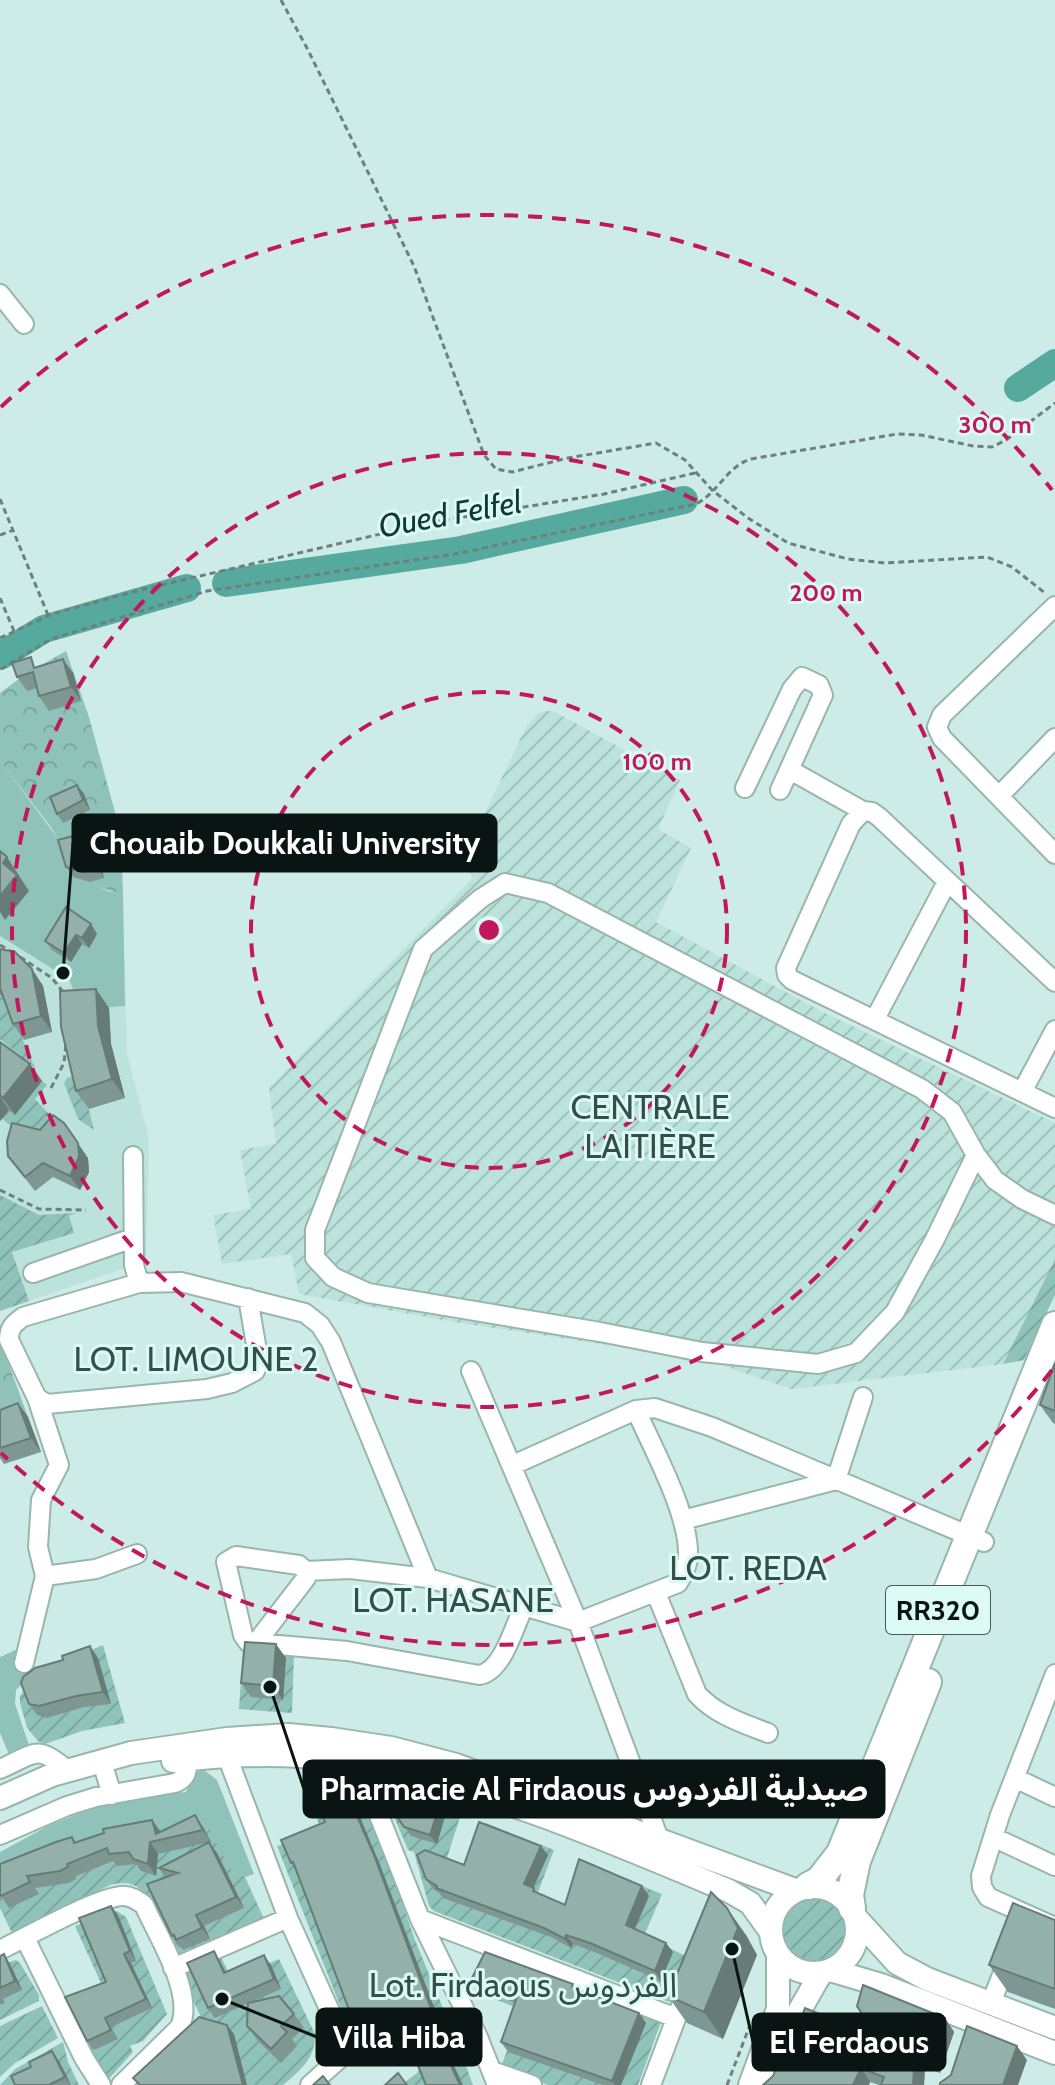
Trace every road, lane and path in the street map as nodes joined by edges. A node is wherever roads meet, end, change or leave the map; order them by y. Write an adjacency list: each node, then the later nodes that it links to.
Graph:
1 (281, 0): 5 (path)
2 (0, 294): 3 (street)
3 (24, 324)
4 (1055, 403): 6 (path)
5 (696, 472): 6 (path); 12 (path)
6 (712, 490): 11 (path); 15 (path)
7 (0, 499): 8 (path)
8 (13, 530): 9 (path); 12 (path)
9 (0, 535)
10 (0, 598): 13 (path)
11 (1055, 604): 20 (street)
12 (48, 615): 13 (path)
13 (14, 631): 14 (path)
14 (0, 638)
15 (1, 669)
16 (1055, 738): 20 (street)
17 (790, 770): 18 (street); 19 (street); 21 (street)
18 (745, 788)
19 (780, 790)
20 (1000, 795): 22 (street)
21 (863, 811): 23 (street); 27 (street)
22 (1055, 854)
23 (947, 882): 25 (street); 27 (street)
24 (0, 945): 26 (path)
25 (1055, 982)
26 (64, 994)
27 (875, 1019): 31 (street)
28 (1055, 1030): 31 (street)
29 (66, 1035): 30 (path)
30 (51, 1088)
31 (1022, 1092): 32 (street)
32 (1055, 1108)
33 (976, 1155): 33 (street); 37 (street)
34 (133, 1156): 38 (street)
35 (0, 1190): 36 (path)
36 (86, 1210)
37 (1055, 1215)
38 (133, 1238): 39 (street); 40 (street)
39 (33, 1273)
40 (139, 1283): 41 (street); 45 (street)
41 (248, 1298): 45 (street); 54 (street)
42 (1052, 1347): 50 (highway, RR320)
43 (471, 1371): 47 (street)
44 (863, 1397): 48 (street)
45 (37, 1398): 53 (street)
46 (636, 1410): 47 (street); 48 (street); 49 (street)
47 (513, 1465): 57 (street)
48 (836, 1480): 49 (street); 50 (street)
49 (683, 1520): 55 (street)
50 (976, 1538): 80 (highway, RR320); 81 (highway, RR320)
51 (137, 1554): 53 (street)
52 (306, 1571): 54 (street); 58 (street); 58 (street)
53 (45, 1576): 59 (street)
54 (428, 1578): 56 (street)
55 (656, 1593): 57 (street); 62 (street)
56 (523, 1608): 57 (street); 58 (street)
57 (578, 1622): 77 (street)
58 (256, 1643)
59 (24, 1663)
60 (1055, 1674): 61 (street)
61 (1047, 1722): 70 (street)
62 (768, 1733)
63 (227, 1748): 64 (main road); 65 (main road); 67 (main road); 82 (street)
64 (358, 1753): 69 (main road); 83 (street)
65 (188, 1759): 68 (main road); 71 (street)
66 (0, 1769): 67 (street)
67 (67, 1770): 73 (main road)
68 (105, 1772): 71 (street); 74 (main road)
69 (462, 1778): 77 (main road); 78 (main road)
70 (1015, 1778): 72 (street); 76 (street)
71 (112, 1795): 75 (street)
72 (1055, 1797)
73 (0, 1798)
74 (0, 1813)
75 (0, 1835)
76 (993, 1837): 79 (street); 85 (street)
77 (660, 1839): 78 (street); 80 (main road)
78 (666, 1864): 86 (main road)
79 (1055, 1866)
80 (802, 1888): 81 (main road); 86 (main road, RR320)
81 (854, 1913): 91 (main road, RR320); 93 (main road)
82 (288, 1918): 90 (street); 99 (street)
83 (420, 1919): 95 (street); 97 (street)
84 (1055, 1927): 85 (street)
85 (1019, 1930): 93 (street)
86 (771, 1932): 89 (main road)
87 (25, 1938): 88 (street); 90 (street); 103 (street)
88 (0, 1950)
89 (778, 1954): 91 (main road); 109 (main road)
90 (173, 1968): 104 (street)
91 (826, 1971): 100 (main road); 110 (main road, RR320)
92 (688, 1989): 95 (street)
93 (991, 2003): 96 (main road)
94 (754, 2016): 108 (path)
95 (676, 2018): 107 (street)
96 (1055, 2028)
97 (478, 2037): 98 (path); 102 (street)
98 (437, 2050)
99 (348, 2051): 101 (path); 105 (street)
100 (1055, 2053)
101 (424, 2054)
102 (494, 2078): 106 (street)
103 (101, 2085)
104 (121, 2085)
105 (310, 2085)
106 (532, 2085)
107 (651, 2085)
108 (727, 2085)
109 (750, 2085)
110 (770, 2085)

